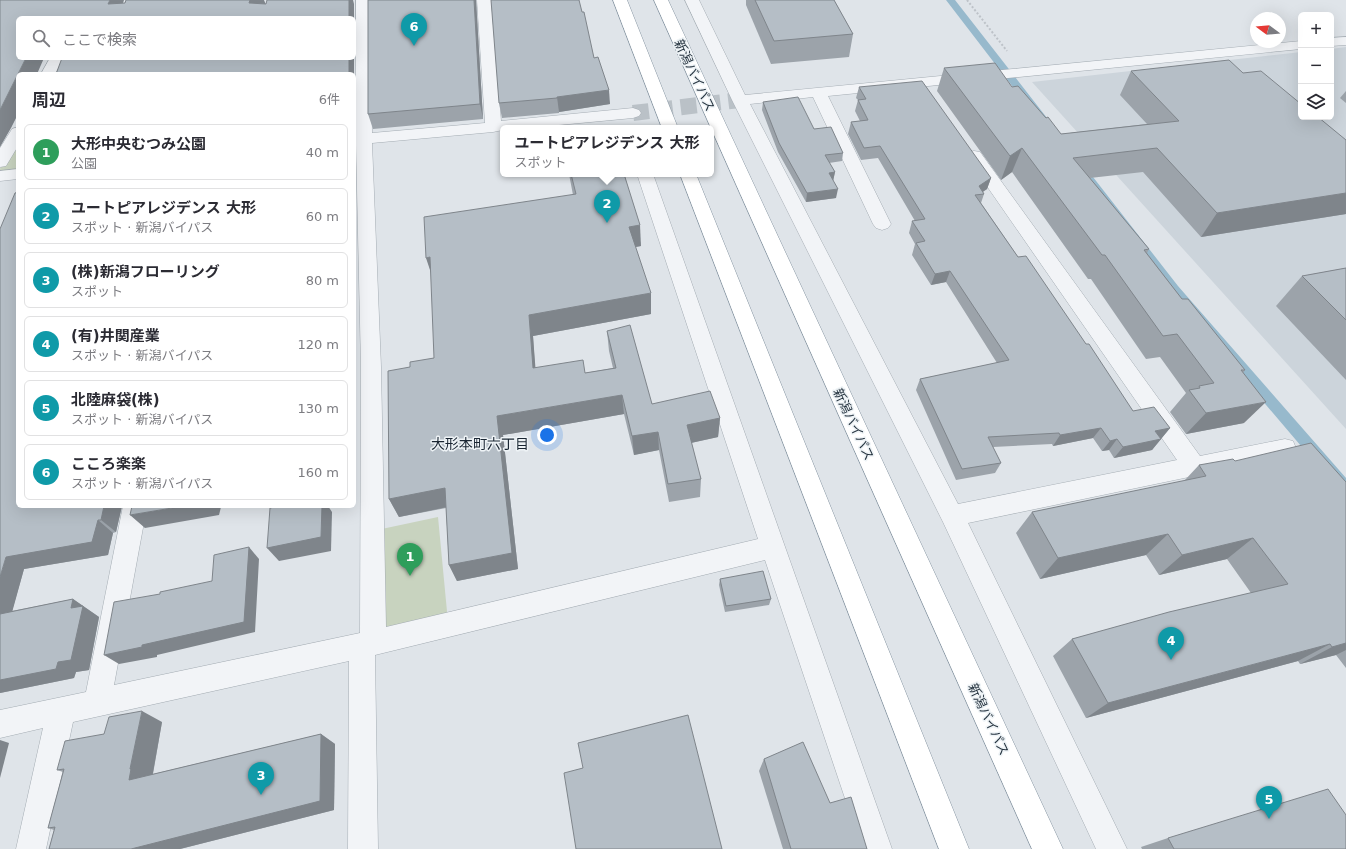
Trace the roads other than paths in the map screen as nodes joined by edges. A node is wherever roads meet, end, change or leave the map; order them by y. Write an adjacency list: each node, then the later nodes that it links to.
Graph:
1 (363, 0): 21 (street)
2 (484, 0): 18 (street)
3 (620, 0): 17 (highway)
4 (661, 0): 42 (highway, 新潟バイパス)
5 (692, 0): 13 (street)
6 (1346, 41): 7 (street)
7 (1334, 42)
8 (1298, 45): 11 (street)
9 (56, 60): 10 (street)
10 (49, 72)
11 (921, 82): 12 (street); 14 (street)
12 (818, 92): 13 (street); 28 (street)
13 (740, 100): 32 (street)
14 (935, 102)
15 (629, 118): 16 (street)
16 (523, 125)
17 (669, 125)
18 (493, 127): 19 (street); 21 (street)
19 (500, 127)
20 (16, 135): 23 (street)
21 (359, 140): 34 (street)
22 (963, 141): 30 (street)
23 (0, 162)
24 (16, 174): 25 (street)
25 (0, 176)
26 (646, 177): 33 (street)
27 (689, 177): 41 (highway)
28 (882, 224)
29 (1285, 448): 30 (street)
30 (1194, 466): 32 (street)
31 (135, 508): 35 (street)
32 (952, 516): 43 (street)
33 (772, 547): 34 (street); 40 (street)
34 (368, 643): 35 (street); 39 (street)
35 (97, 703): 36 (street)
36 (61, 711): 37 (street); 38 (street)
37 (0, 724)
38 (31, 849)
39 (363, 849)
40 (877, 849)
41 (954, 849)
42 (1048, 849)
43 (1112, 849)

